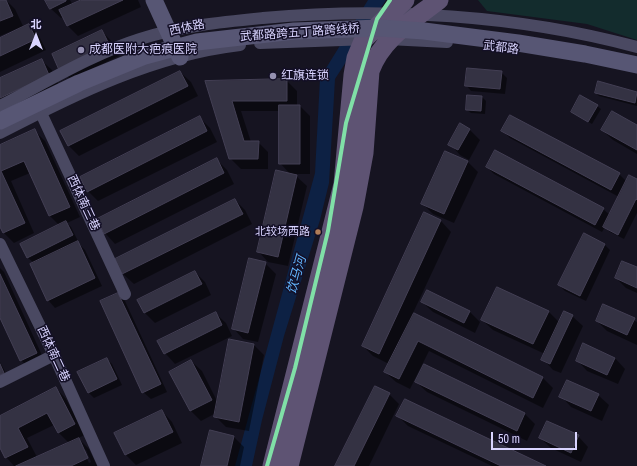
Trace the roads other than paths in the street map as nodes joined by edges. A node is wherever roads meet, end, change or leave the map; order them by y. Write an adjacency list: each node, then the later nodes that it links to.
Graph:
1 (154, 0): 6 (street)
2 (405, 0): 4 (main road)
3 (439, 0): 5 (main road)
4 (389, 13): 5 (street, 武都路); 6 (street, 西体路); 7 (main road)
5 (421, 14): 8 (main road); 9 (street, 武都路)
6 (169, 32): 10 (street); 13 (street, 西体路)
7 (364, 39): 8 (street, 武都路); 10 (street); 22 (main road)
8 (390, 39): 12 (street, 武都路); 23 (main road)
9 (637, 47)
10 (180, 58): 14 (street)
11 (637, 65): 15 (street, 武都路跨五丁路跨线桥, bridge)
12 (637, 72)
13 (0, 106)
14 (41, 113): 16 (street); 18 (street, 西体南三巷)
15 (0, 121)
16 (0, 133)
17 (0, 244): 19 (street, 西体南二巷)
18 (125, 294)
19 (54, 355): 20 (street); 21 (street, 西体南二巷)
20 (0, 382)
21 (104, 466)
22 (272, 466)
23 (289, 466)

